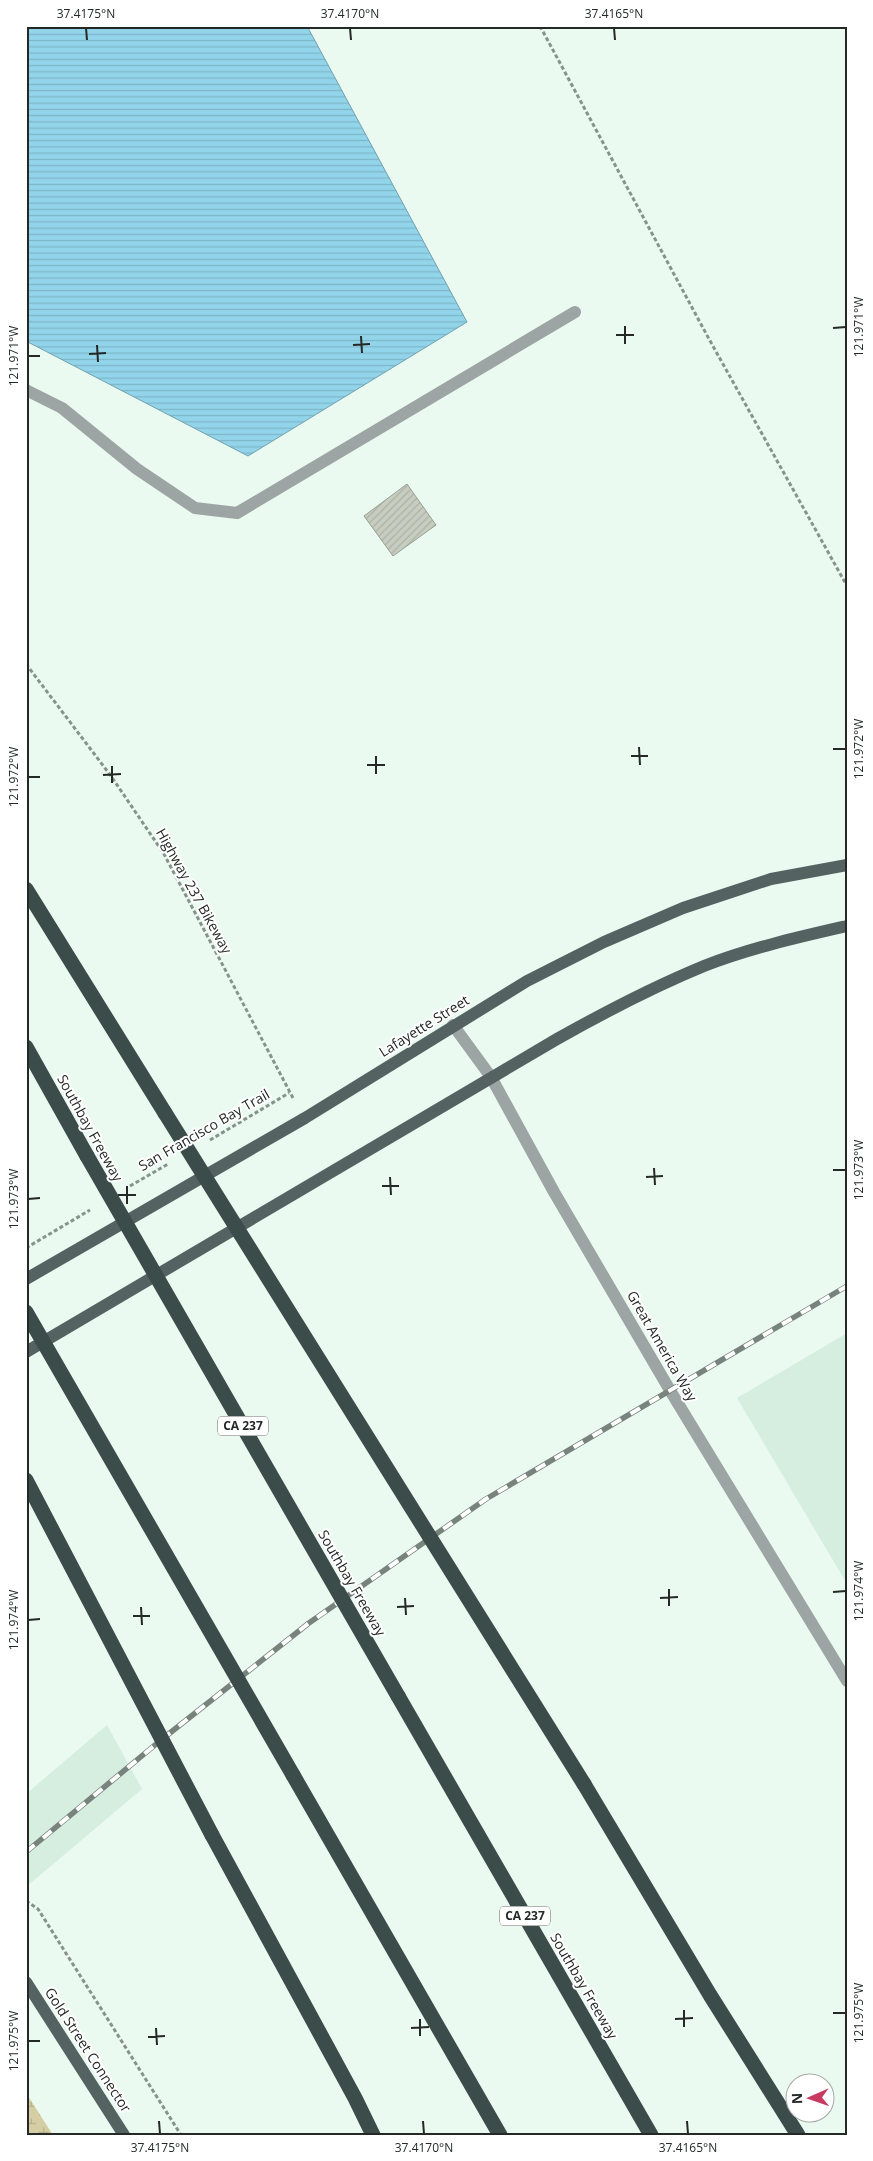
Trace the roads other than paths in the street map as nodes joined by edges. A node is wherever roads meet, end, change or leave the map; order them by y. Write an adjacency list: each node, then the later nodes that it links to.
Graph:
1 (575, 312): 2 (street)
2 (26, 390)
3 (847, 865): 6 (main road, Lafayette Street)
4 (26, 889): 19 (highway, bridge)
5 (847, 926): 8 (main road)
6 (453, 1025): 8 (street, Great America Way); 9 (main road, Lafayette Street)
7 (26, 1047): 18 (highway, Southbay Freeway / CA 237, bridge)
8 (491, 1077): 11 (main road); 13 (street, Great America Way)
9 (26, 1279)
10 (26, 1312): 17 (highway, bridge)
11 (26, 1352)
12 (26, 1480): 16 (highway, bridge)
13 (847, 1681)
14 (26, 1982): 15 (main road, Gold Street Connector)
15 (124, 2135)
16 (372, 2135)
17 (500, 2135)
18 (651, 2135)
19 (798, 2135)

